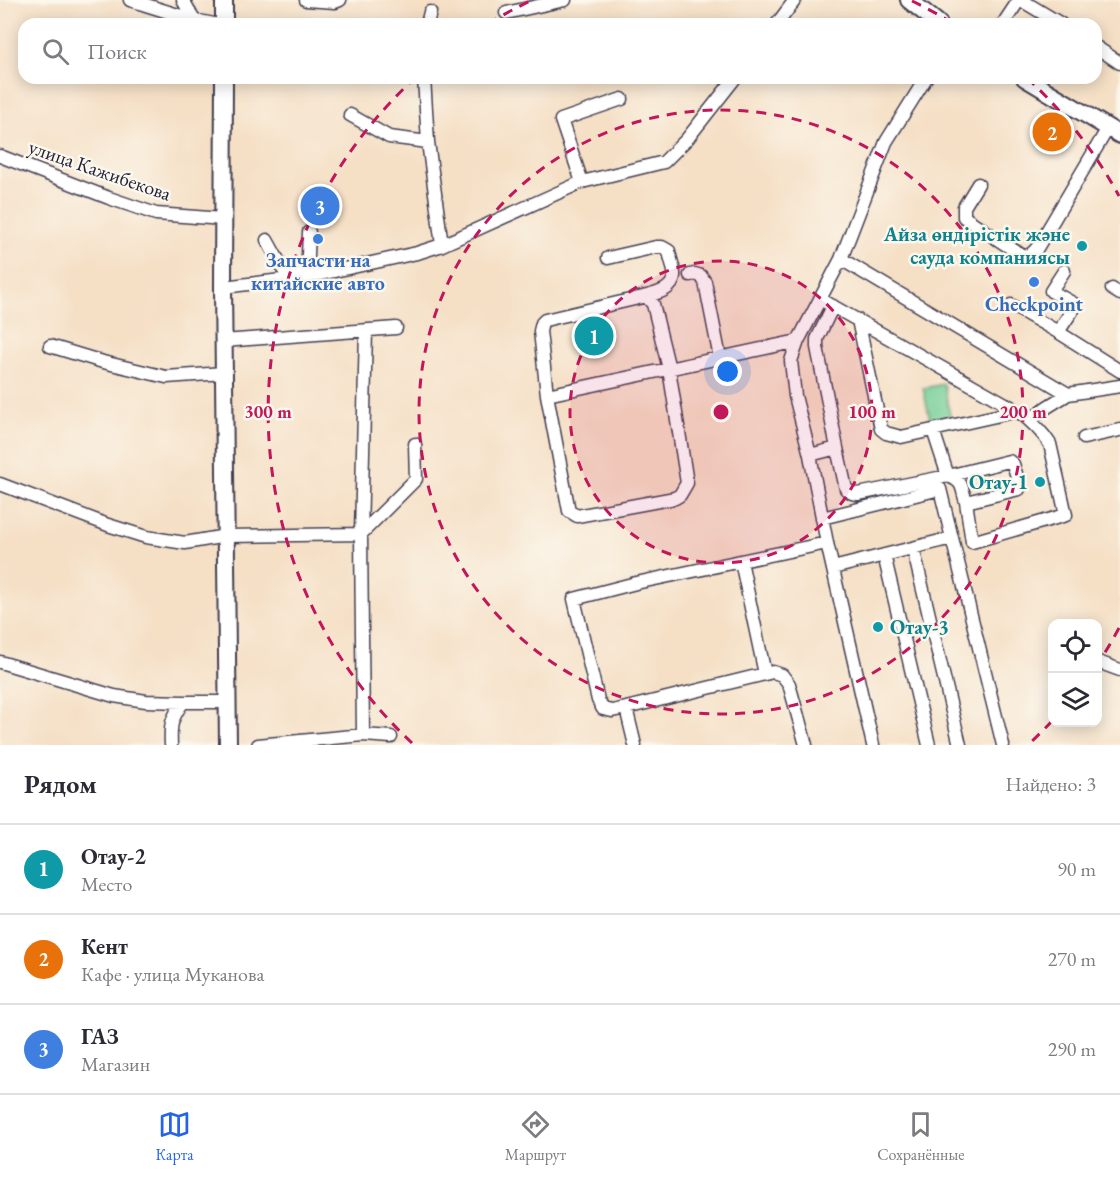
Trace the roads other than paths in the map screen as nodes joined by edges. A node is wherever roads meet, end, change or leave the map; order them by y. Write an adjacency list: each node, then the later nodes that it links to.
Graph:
1 (130, 0): 12 (street)
2 (183, 0): 13 (street)
3 (224, 0): 14 (main road)
4 (306, 0): 5 (street)
5 (340, 0)
6 (565, 0): 11 (street)
7 (795, 0): 15 (street)
8 (909, 0): 16 (main road)
9 (1020, 0): 10 (street); 17 (street)
10 (1042, 5): 18 (street)
11 (506, 13)
12 (188, 18)
13 (193, 18)
14 (224, 18)
15 (782, 18)
16 (932, 18)
17 (1007, 18)
18 (1054, 18)
19 (1102, 51): 20 (street)
20 (1120, 63)
21 (224, 84): 33 (main road)
22 (424, 84): 29 (street)
23 (730, 84): 31 (street)
24 (922, 84): 38 (street)
25 (1035, 84): 28 (main road)
26 (622, 99): 31 (street)
27 (350, 116): 29 (street)
28 (1114, 132): 32 (street)
29 (428, 142): 36 (street)
30 (0, 156): 33 (street, улица Кажибекова)
31 (582, 182): 36 (street)
32 (978, 184)
33 (223, 219): 42 (main road)
34 (309, 232): 41 (street)
35 (267, 240): 41 (street)
36 (442, 245): 41 (street)
37 (608, 258): 43 (street)
38 (841, 259): 44 (street); 60 (street)
39 (1064, 271): 50 (street)
40 (690, 275): 54 (street)
41 (307, 277): 42 (street)
42 (223, 287): 51 (main road)
43 (643, 297): 55 (street); 59 (street)
44 (820, 299): 46 (street); 52 (street)
45 (1011, 304): 50 (street)
46 (833, 306): 47 (street); 67 (street)
47 (858, 320): 61 (street); 63 (street)
48 (396, 328): 49 (street)
49 (366, 330): 51 (street); 73 (street)
50 (1058, 332): 56 (street)
51 (224, 341): 57 (main road)
52 (798, 341): 54 (street); 68 (street)
53 (50, 346): 57 (street)
54 (720, 358): 55 (street)
55 (669, 369): 59 (street); 59 (street)
56 (1120, 371)
57 (224, 374): 74 (main road)
58 (1120, 386): 60 (street)
59 (547, 394)
60 (1068, 394): 62 (street)
61 (1017, 411): 62 (street); 63 (street)
62 (1030, 420): 71 (street)
63 (933, 430): 69 (street)
64 (1120, 430): 65 (street)
65 (1084, 438)
66 (415, 444): 73 (street)
67 (837, 448): 68 (street); 69 (street)
68 (810, 455): 72 (street)
69 (948, 476): 71 (street); 71 (street)
70 (0, 484): 74 (street)
71 (966, 502)
72 (822, 518): 75 (street); 76 (street)
73 (361, 534): 74 (street); 88 (street)
74 (226, 536): 86 (main road)
75 (952, 538): 77 (street); 98 (street)
76 (827, 543): 79 (street); 80 (street)
77 (913, 548): 78 (street); 97 (street)
78 (884, 555): 80 (street); 96 (street)
79 (741, 561): 84 (street); 87 (street)
80 (833, 568): 95 (street)
81 (0, 662): 85 (street)
82 (1102, 663): 83 (street)
83 (1120, 670)
84 (765, 674): 87 (street); 94 (street)
85 (183, 702): 86 (street); 90 (street)
86 (228, 702): 91 (main road)
87 (626, 708): 93 (street)
88 (363, 735): 89 (street); 92 (street)
89 (391, 737)
90 (171, 745)
91 (228, 745)
92 (258, 745)
93 (635, 745)
94 (806, 745)
95 (873, 745)
96 (929, 745)
97 (960, 745)
98 (1003, 745)

